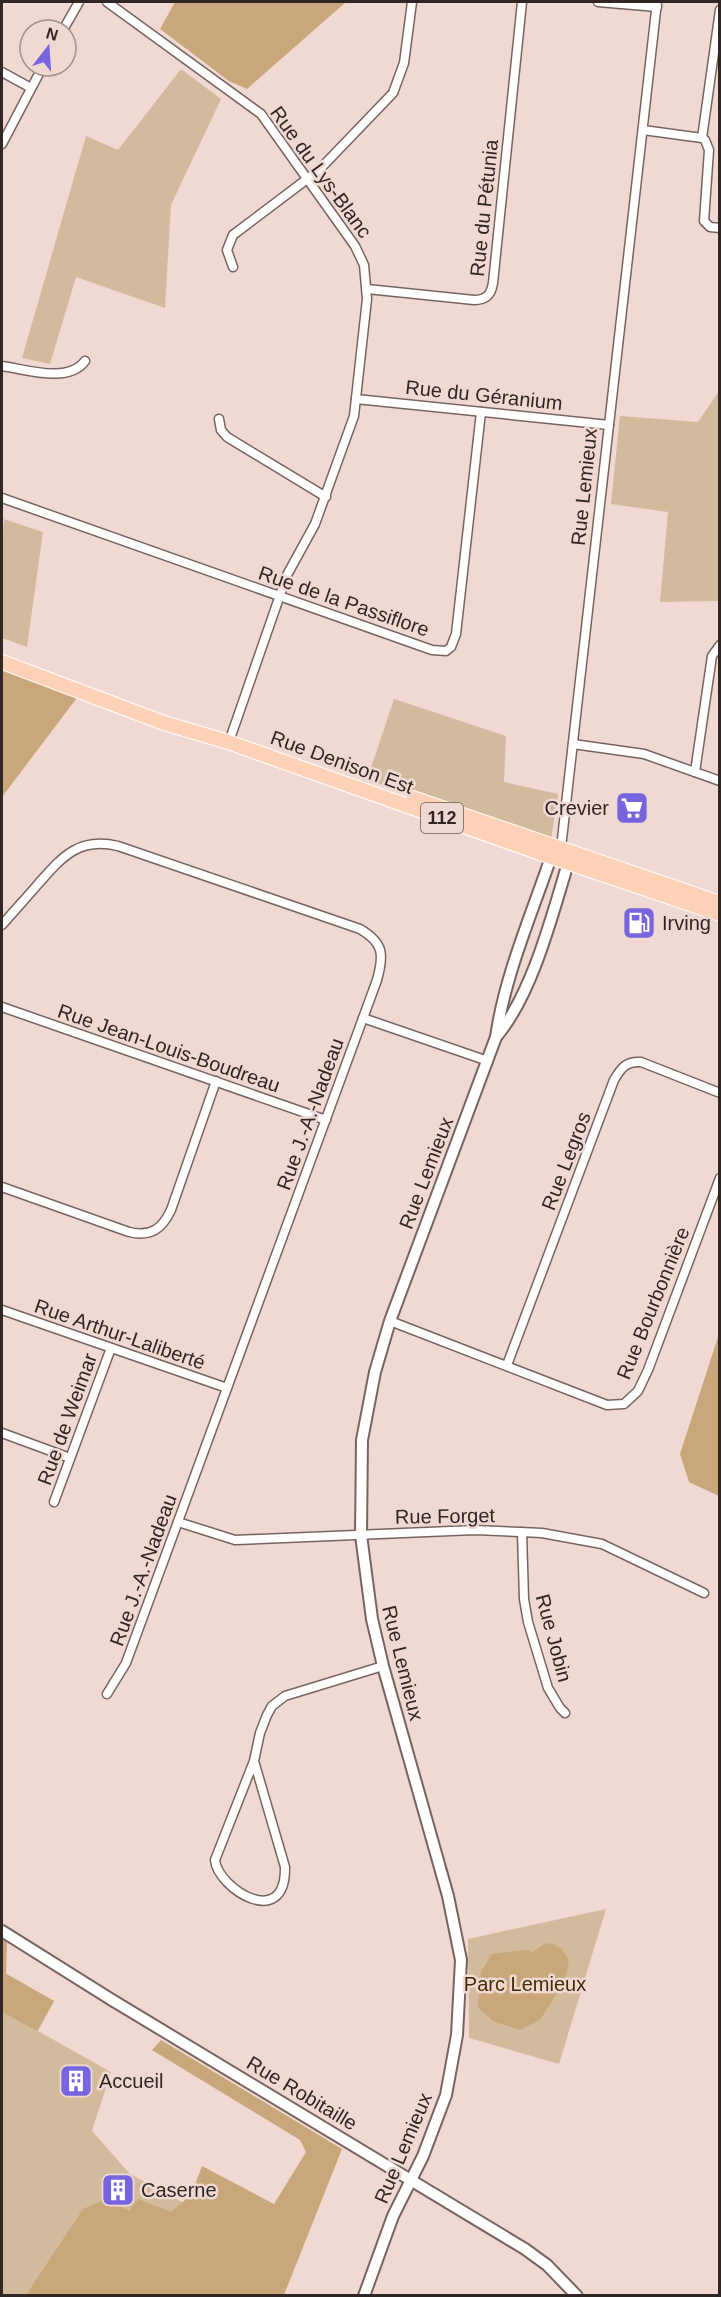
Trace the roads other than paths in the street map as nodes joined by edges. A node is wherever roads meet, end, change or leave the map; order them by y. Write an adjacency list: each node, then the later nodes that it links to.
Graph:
1 (79, 2): 8 (street)
2 (107, 2): 15 (street, Rue du Lys-Blanc)
3 (412, 2): 15 (street)
4 (522, 2): 18 (street, Rue du Pétunia)
5 (598, 2): 6 (street)
6 (657, 4): 12 (street, Rue Lemieux)
7 (720, 10): 13 (street)
8 (70, 18)
9 (2, 72): 11 (street)
10 (36, 78): 11 (street)
11 (31, 88): 14 (street)
12 (643, 130): 13 (street); 24 (street, Rue Lemieux)
13 (702, 138): 16 (street)
14 (2, 144)
15 (308, 178): 17 (street); 18 (street, Rue du Lys-Blanc)
16 (720, 228)
17 (233, 267)
18 (367, 289): 21 (street, Rue du Lys-Blanc)
19 (85, 361): 20 (street)
20 (2, 366)
21 (356, 399): 22 (street, Rue du Géranium); 25 (street, Rue du Lys-Blanc)
22 (482, 411): 24 (street, Rue du Géranium); 27 (street, Rue de la Passiflore)
23 (219, 419): 25 (street)
24 (609, 424): 32 (street, Rue Lemieux)
25 (326, 497): 27 (street, Rue du Lys-Blanc)
26 (2, 498): 27 (street, Rue de la Passiflore)
27 (279, 596): 31 (street, Rue du Lys-Blanc)
28 (720, 645): 33 (street)
29 (2, 662): 30 (main road, Rue Denison Est / 112)
30 (88, 693): 31 (main road, Rue Denison Est); 35 (main road, Rue Denison Est / 112)
31 (231, 736): 35 (main road, Rue Denison Est)
32 (573, 744): 33 (street); 35 (street, Rue Lemieux)
33 (695, 772): 34 (street)
34 (720, 781)
35 (556, 853): 36 (main road, Rue Denison Est / 112); 37 (main road, Rue Denison Est); 42 (street, Rue Lemieux)
36 (568, 863): 38 (main road, Rue Denison Est / 112); 42 (street, Rue Lemieux)
37 (720, 903)
38 (720, 914)
39 (2, 925): 41 (street, Rue J.-A.-Nadeau)
40 (2, 1007): 44 (street, Rue Jean-Louis-Boudreau)
41 (363, 1018): 43 (street); 46 (street, Rue J.-A.-Nadeau)
42 (496, 1037): 43 (street, Rue Lemieux)
43 (488, 1061): 50 (street, Rue Lemieux)
44 (216, 1081): 46 (street, Rue Jean-Louis-Boudreau); 48 (street)
45 (720, 1093): 52 (street, Rue Legros)
46 (326, 1120): 53 (street, Rue J.-A.-Nadeau)
47 (720, 1178): 52 (street, Rue Bourbonnière)
48 (2, 1187)
49 (2, 1310): 51 (street, Rue Arthur-Laliberté)
50 (390, 1321): 52 (street, Rue Bourbonnière); 59 (street, Rue Lemieux)
51 (111, 1348): 53 (street, Rue Arthur-Laliberté); 55 (street, Rue de Weimar)
52 (507, 1365)
53 (227, 1388): 57 (street, Rue J.-A.-Nadeau)
54 (2, 1433): 55 (street)
55 (70, 1458): 56 (street, Rue de Weimar)
56 (54, 1502)
57 (178, 1522): 59 (street, Rue Forget); 62 (street, Rue J.-A.-Nadeau)
58 (522, 1532): 59 (street, Rue Forget); 60 (street, Rue Forget); 63 (street, Rue Jobin)
59 (361, 1535): 61 (street, Rue Lemieux)
60 (704, 1593)
61 (383, 1666): 64 (street); 66 (street, Rue Lemieux)
62 (107, 1694)
63 (565, 1713)
64 (254, 1761): 64 (street)
65 (2, 1931): 66 (street, Rue Robitaille)
66 (412, 2179): 67 (street, Rue Lemieux); 68 (street, Rue Robitaille)
67 (364, 2295)
68 (577, 2295)

